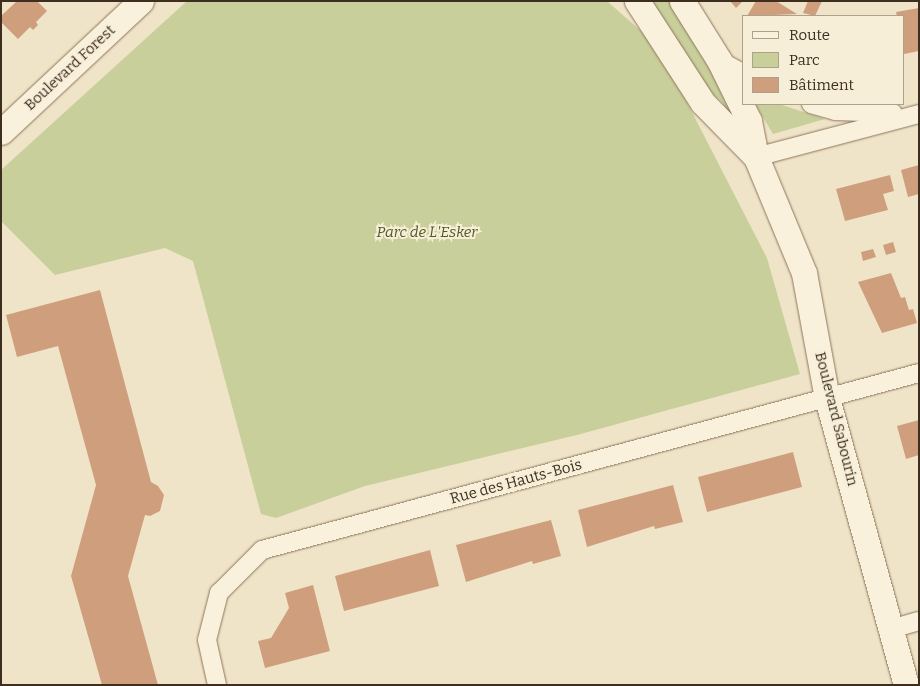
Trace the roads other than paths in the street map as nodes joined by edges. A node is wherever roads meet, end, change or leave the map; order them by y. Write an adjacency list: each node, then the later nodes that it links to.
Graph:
1 (682, 1): 4 (street, Boulevard Sabourin)
2 (141, 2): 8 (street, Boulevard Forest)
3 (637, 2): 9 (street, Boulevard Sabourin)
4 (719, 60): 5 (street); 9 (street, Boulevard Sabourin)
5 (742, 73)
6 (816, 105): 7 (street)
7 (919, 113): 9 (street)
8 (1, 132)
9 (756, 157): 11 (street, Boulevard Sabourin)
10 (919, 373): 11 (street, Rue des Hauts-Bois)
11 (828, 398): 13 (street, Boulevard Sabourin); 14 (street, Rue des Hauts-Bois)
12 (919, 621): 13 (street)
13 (891, 629): 15 (street, Boulevard Sabourin)
14 (217, 685)
15 (906, 685)

